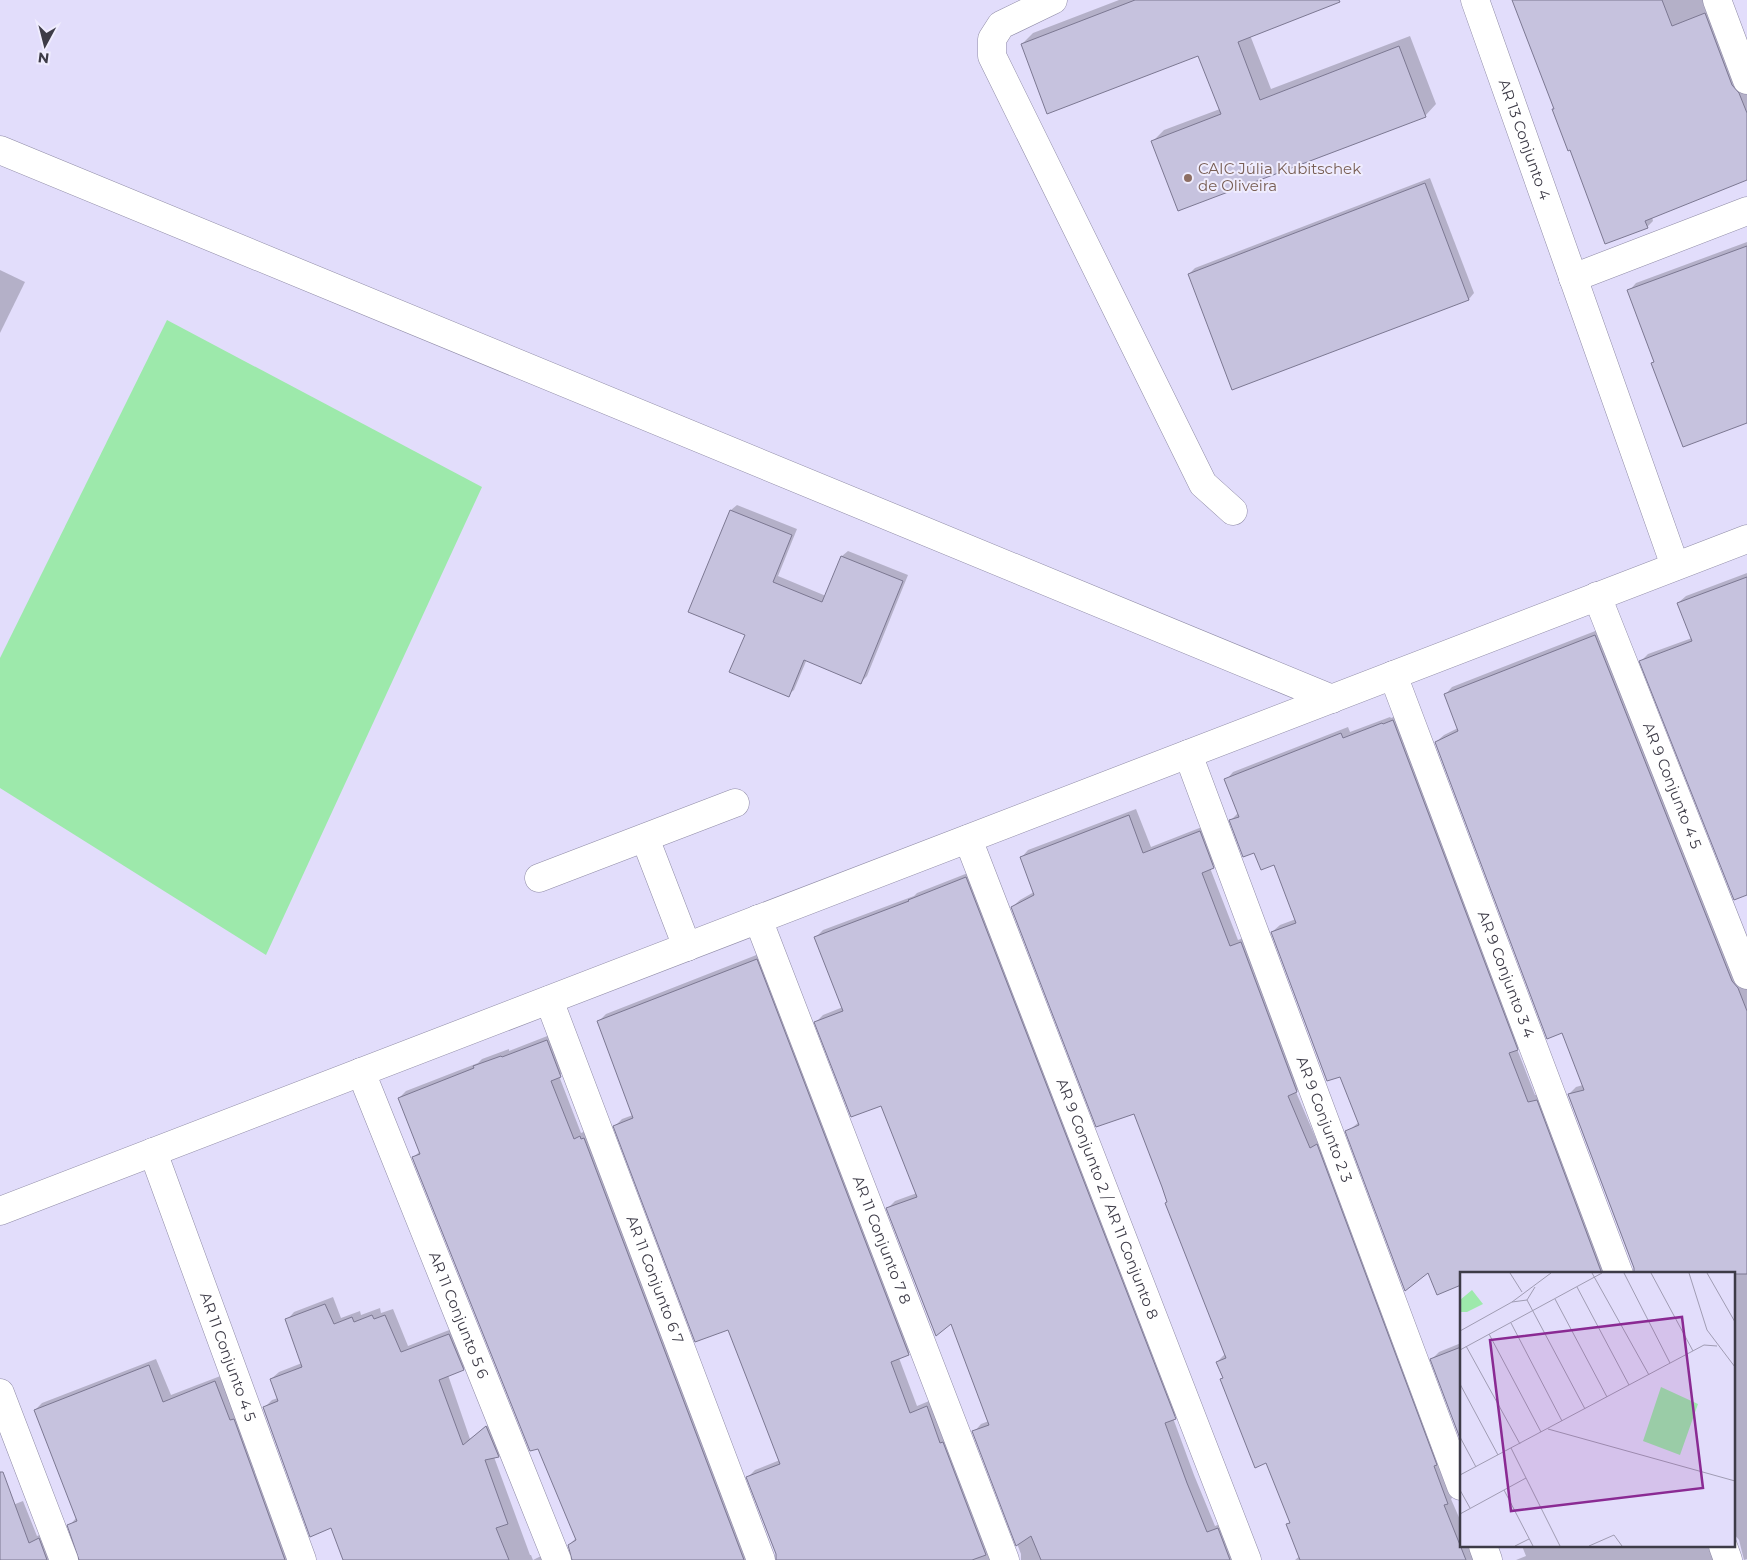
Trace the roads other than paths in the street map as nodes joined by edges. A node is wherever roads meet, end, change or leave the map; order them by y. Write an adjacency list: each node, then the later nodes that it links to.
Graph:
1 (1053, 0): 8 (street)
2 (1475, 0): 7 (street, AR 13 Conjunto 4)
3 (1717, 0): 4 (street)
4 (1747, 80)
5 (0, 150): 13 (street)
6 (1747, 211): 7 (street)
7 (1573, 278): 10 (street, AR 13 Conjunto 4)
8 (1233, 511)
9 (1747, 539): 10 (street)
10 (1675, 566): 11 (street)
11 (1597, 596): 12 (street); 21 (street, AR 9 Conjunto 4 5)
12 (1393, 675): 13 (street); 26 (street, AR 9 Conjunto 3 4)
13 (1332, 699): 14 (street)
14 (1188, 754): 17 (street); 28 (street, AR 9 Conjunto 2 3)
15 (735, 804): 16 (street)
16 (645, 838): 18 (street); 20 (street)
17 (968, 839): 19 (street); 36 (street, AR 9 Conjunto 2 / AR 11 Conjunto 8)
18 (539, 878)
19 (758, 919): 20 (street); 35 (street, AR 11 Conjunto 7 8)
20 (686, 947): 22 (street)
21 (1747, 975)
22 (549, 1000): 23 (street); 34 (street, AR 11 Conjunto 6 7)
23 (361, 1072): 24 (street); 33 (street, AR 11 Conjunto 5 6)
24 (153, 1152): 25 (street); 32 (street, AR 11 Conjunto 4 5)
25 (0, 1211)
26 (1619, 1272)
27 (0, 1393): 31 (street)
28 (1460, 1483)
29 (1484, 1548): 37 (street)
30 (1724, 1548): 38 (street)
31 (64, 1560)
32 (302, 1560)
33 (556, 1560)
34 (761, 1560)
35 (1005, 1560)
36 (1246, 1560)
37 (1488, 1560)
38 (1728, 1560)

